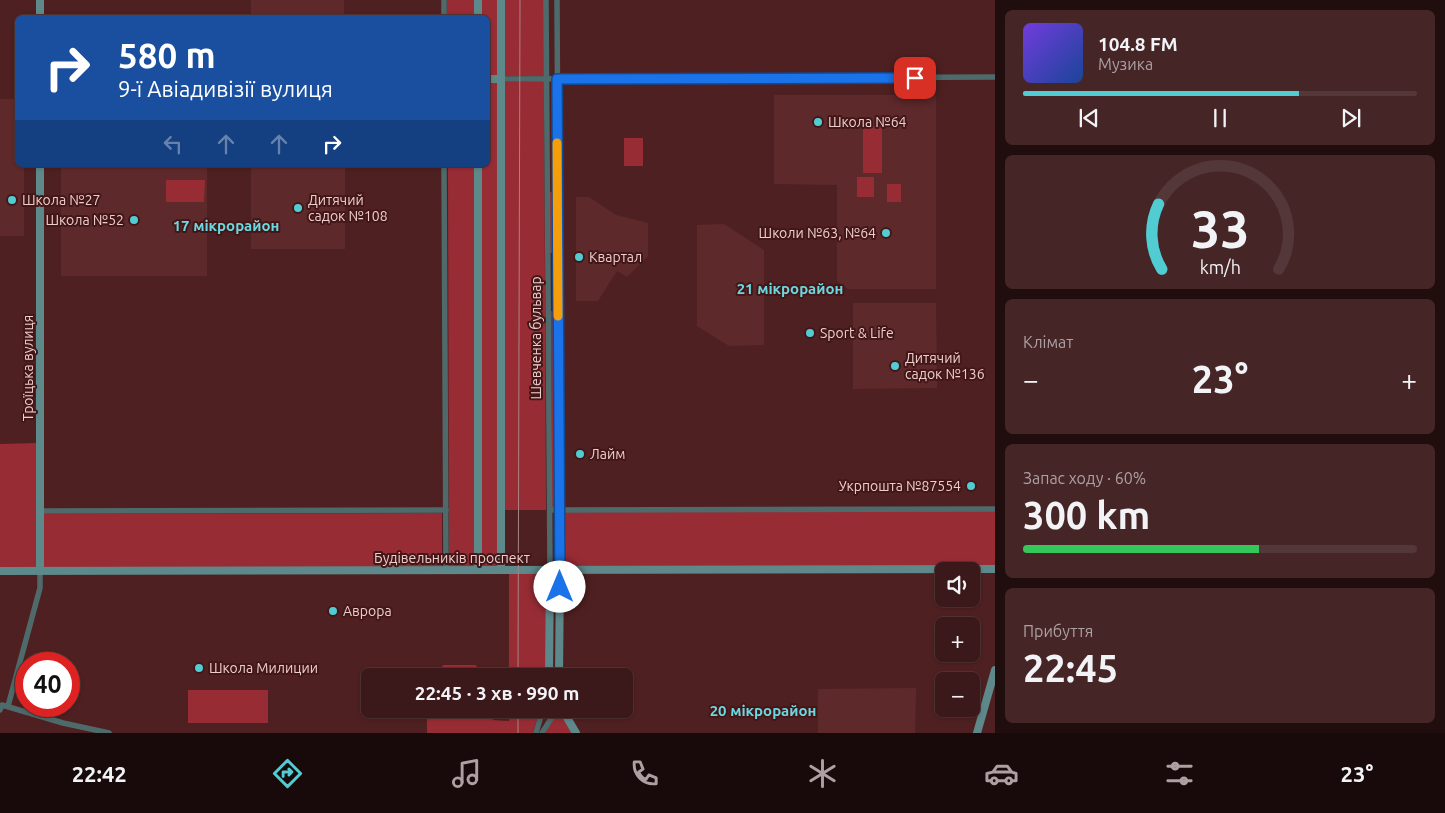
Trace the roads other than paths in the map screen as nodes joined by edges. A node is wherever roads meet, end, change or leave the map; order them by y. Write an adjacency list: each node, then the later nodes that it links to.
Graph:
1 (40, 0): 7 (main road)
2 (444, 0): 8 (street)
3 (478, 0): 9 (main road)
4 (501, 0): 12 (main road)
5 (546, 0): 13 (street, Шевченка бульвар)
6 (557, 0): 14 (street, Шевченка бульвар)
7 (40, 15)
8 (444, 15)
9 (478, 15)
10 (995, 77): 14 (street)
11 (490, 79): 12 (main road)
12 (501, 79): 13 (street); 28 (main road)
13 (546, 79): 14 (street); 18 (street, Шевченка бульвар)
14 (557, 79): 19 (street, Шевченка бульвар)
15 (40, 167): 24 (main road, Троїцька вулиця)
16 (444, 167): 21 (street)
17 (478, 167): 27 (main road)
18 (547, 190): 19 (street); 22 (street, Шевченка бульвар)
19 (558, 190): 23 (street, Шевченка бульвар)
20 (995, 509): 23 (street)
21 (446, 510): 24 (street); 26 (street)
22 (550, 510): 23 (street); 29 (street, Шевченка бульвар)
23 (560, 510): 30 (street, Шевченка бульвар)
24 (40, 511): 31 (main road, Троїцька вулиця)
25 (995, 569): 30 (main road, Будівельників проспект)
26 (446, 570): 27 (main road, Будівельників проспект); 31 (main road, Будівельників проспект)
27 (478, 570): 28 (main road, Будівельників проспект)
28 (501, 570): 29 (main road, Будівельників проспект)
29 (550, 570): 30 (main road, Будівельників проспект); 33 (main road, Шевченка бульвар)
30 (560, 570): 34 (main road, Шевченка бульвар)
31 (40, 571): 32 (main road, Будівельників проспект); 37 (street)
32 (0, 572)
33 (549, 668)
34 (559, 668)
35 (995, 670): 36 (main road)
36 (993, 688): 46 (main road)
37 (8, 706): 38 (street); 43 (street)
38 (1, 708)
39 (540, 718): 44 (street)
40 (551, 718): 45 (street)
41 (568, 718): 42 (main road)
42 (577, 732)
43 (109, 733)
44 (536, 733)
45 (542, 733)
46 (977, 733)

